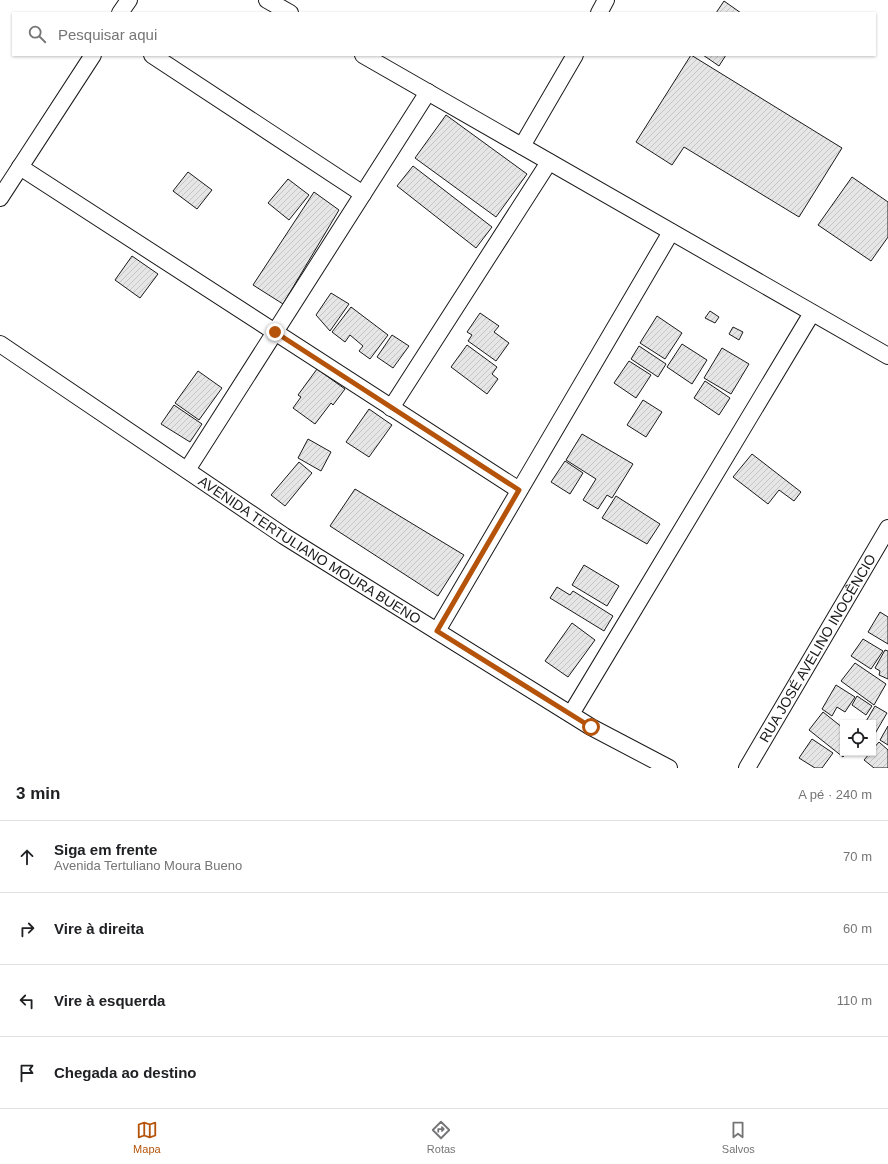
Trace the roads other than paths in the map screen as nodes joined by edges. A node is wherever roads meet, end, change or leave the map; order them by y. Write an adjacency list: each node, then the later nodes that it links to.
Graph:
1 (129, 0): 4 (street)
2 (267, 0): 5 (street)
3 (606, 0): 6 (street)
4 (121, 12)
5 (288, 12)
6 (600, 12)
7 (92, 56): 14 (street)
8 (154, 56): 15 (street)
9 (365, 56): 11 (street)
10 (573, 56): 12 (street)
11 (428, 92): 12 (street); 15 (street)
12 (522, 146): 13 (street)
13 (549, 162): 17 (street); 22 (street)
14 (20, 167): 16 (street); 19 (street)
15 (363, 194): 19 (street)
16 (0, 198)
17 (671, 232): 18 (street); 24 (street)
18 (812, 312): 21 (street); 27 (street)
19 (275, 332): 22 (street); 23 (street)
20 (0, 344): 23 (street, AVENIDA TERTULIANO MOURA BUENO)
21 (888, 356)
22 (391, 408): 24 (street)
23 (187, 470): 26 (street, AVENIDA TERTULIANO MOURA BUENO)
24 (519, 490): 26 (street)
25 (888, 528): 29 (street, RUA JOSÉ AVELINO INOCÊNCIO)
26 (437, 631): 27 (street, AVENIDA TERTULIANO MOURA BUENO)
27 (571, 714): 28 (street, AVENIDA TERTULIANO MOURA BUENO)
28 (669, 768)
29 (747, 768)

